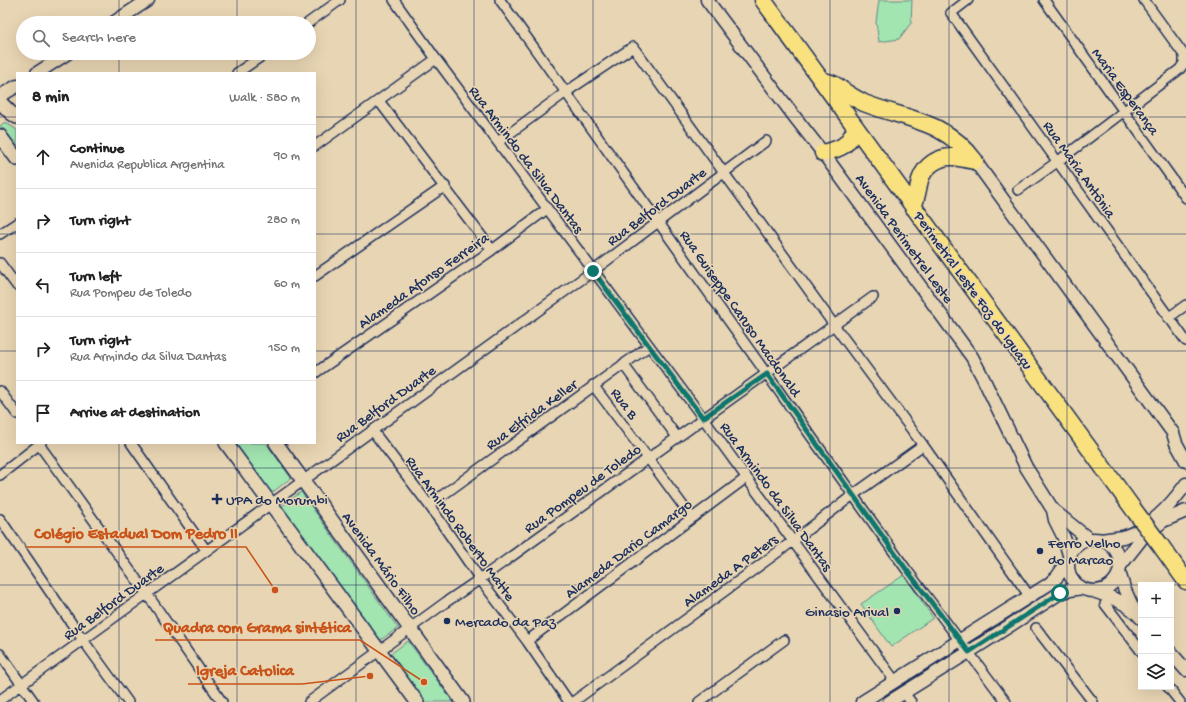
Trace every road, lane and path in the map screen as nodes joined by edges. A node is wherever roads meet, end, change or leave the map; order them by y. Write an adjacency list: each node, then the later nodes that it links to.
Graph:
1 (148, 0): 10 (street)
2 (340, 0): 11 (street)
3 (394, 0): 12 (street, Rua Armindo da Silva Dantas)
4 (500, 0): 19 (street, Rua Guiseppe Caruso Macdonald)
5 (707, 0): 30 (street, Avenida Perimetrel Leste)
6 (763, 0): 17 (highway, Perimetral Leste Foz do Iguaçu)
7 (968, 0): 33 (street, Rua Maria Antônia)
8 (1044, 0): 23 (street, Maria Esperança)
9 (1144, 0): 23 (street)
10 (124, 16)
11 (316, 17)
12 (436, 59): 21 (street); 28 (street, Rua Armindo da Silva Dantas)
13 (57, 60): 15 (street)
14 (256, 60): 16 (street)
15 (39, 72)
16 (238, 72)
17 (821, 80): 25 (highway, Perimetral Leste Foz do Iguaçu); 32 (highway)
18 (16, 87): 20 (street)
19 (566, 92): 28 (street); 34 (street); 40 (street, Rua Guiseppe Caruso Macdonald)
20 (0, 96)
21 (379, 101): 29 (street); 35 (street)
22 (0, 102): 24 (main road)
23 (1124, 112): 33 (street); 37 (street, Maria Esperança)
24 (16, 116)
25 (856, 128): 30 (highway); 38 (highway, Perimetral Leste Foz do Iguaçu)
26 (0, 136): 31 (main road)
27 (766, 141): 34 (street, Rua Belford Duarte)
28 (498, 142): 39 (street, Rua Armindo da Silva Dantas)
29 (316, 145)
30 (823, 153): 79 (street, Avenida Perimetrel Leste)
31 (16, 158)
32 (975, 161): 38 (highway); 62 (street)
33 (1057, 162): 36 (street); 50 (street, Rua Maria Antônia)
34 (724, 172): 40 (street, Rua Belford Duarte); 51 (street)
35 (444, 186): 43 (street); 46 (street)
36 (1018, 190)
37 (1186, 198)
38 (913, 207): 89 (highway, Perimetral Leste Foz do Iguaçu, bridge)
39 (547, 209): 43 (street, Alameda Afonso Ferreira); 45 (street, Rua Armindo da Silva Dantas)
40 (658, 222): 45 (street, Rua Belford Duarte); 56 (street, Rua Guiseppe Caruso Macdonald)
41 (16, 224): 42 (street)
42 (0, 234)
43 (492, 250): 55 (street, Alameda Afonso Ferreira)
44 (0, 263): 47 (street)
45 (593, 271): 53 (street, Rua Armindo da Silva Dantas); 61 (street, Rua Belford Duarte)
46 (316, 275)
47 (16, 285)
48 (873, 297): 51 (street, Rua Pompeu de Toledo)
49 (1186, 305): 50 (street)
50 (1168, 318): 52 (street, Rua Maria Antônia)
51 (834, 325): 56 (street, Rua Pompeu de Toledo); 69 (street)
52 (1186, 341)
53 (649, 346): 54 (street, Rua Elfrida Keller); 60 (street, Rua Armindo da Silva Dantas)
54 (623, 364): 57 (street, Rua Elfrida Keller); 63 (street)
55 (316, 372)
56 (767, 374): 60 (street, Rua Pompeu de Toledo); 76 (street, Rua Guiseppe Caruso Macdonald)
57 (593, 385): 70 (street, Rua B); 78 (street, Rua Elfrida Keller)
58 (0, 391): 59 (street)
59 (16, 413)
60 (703, 418): 63 (street, Rua Pompeu de Toledo); 73 (street, Rua Armindo da Silva Dantas)
61 (372, 430): 74 (street, Rua Belford Duarte); 78 (street, Rua Armindo Roberto Matte)
62 (1173, 433): 64 (street); 71 (street)
63 (677, 437): 70 (street, Rua Pompeu de Toledo)
64 (1186, 441)
65 (39, 444): 72 (street); 91 (street)
66 (132, 444): 85 (street)
67 (227, 444): 77 (main road)
68 (277, 444): 74 (main road, Avenida Mário Filho)
69 (923, 445): 76 (street, Alameda A Peters); 92 (street)
70 (648, 458): 81 (street, Rua B); 88 (street, Rua Pompeu de Toledo)
71 (1186, 461)
72 (0, 475)
73 (746, 478): 81 (street, Alameda Dario Camargo); 84 (street, Rua Armindo da Silva Dantas)
74 (302, 480): 77 (street, Rua Belford Duarte); 96 (main road, Avenida Mário Filho)
75 (1186, 484): 83 (street)
76 (853, 495): 84 (street, Alameda A Peters); 99 (street, Rua Guiseppe Caruso Macdonald)
77 (271, 503): 85 (street, Rua Belford Duarte); 102 (main road)
78 (429, 505): 88 (street, Rua Armindo Roberto Matte)
79 (1053, 510): 83 (street, Avenida Perimetrel Leste); 86 (street, Avenida Perimetrel Leste)
80 (1186, 511): 87 (street)
81 (692, 518): 100 (street, Alameda Dario Camargo)
82 (0, 519): 97 (street)
83 (1095, 540): 86 (street); 87 (street)
84 (793, 541): 107 (street, Rua Armindo da Silva Dantas); 119 (street, Alameda A Peters)
85 (206, 550): 91 (street, Rua Belford Duarte)
86 (1070, 558): 90 (street); 92 (street)
87 (1120, 569): 90 (street); 94 (street)
88 (480, 579): 96 (street, Rua Pompeu de Toledo); 100 (street, Rua Armindo Roberto Matte)
89 (1186, 581)
90 (1088, 589): 94 (street); 103 (street)
91 (146, 594): 97 (street, Rua Belford Duarte); 115 (street)
92 (1030, 597): 99 (street)
93 (1105, 604): 101 (street)
94 (1138, 615)
95 (1036, 628): 124 (street)
96 (410, 630): 102 (street, Rua Pompeu de Toledo); 117 (main road, Avenida Mário Filho)
97 (83, 640): 108 (street, Rua Belford Duarte); 114 (street)
98 (784, 640): 120 (street)
99 (960, 641): 103 (street, Rua Guiseppe Caruso Macdonald); 107 (street)
100 (527, 642): 118 (street, Rua Armindo Roberto Matte)
101 (1138, 647)
102 (379, 651): 112 (street, Rua Pompeu de Toledo); 116 (main road)
103 (969, 652): 110 (street); 123 (street, Rua Guiseppe Caruso Macdonald)
104 (0, 654): 108 (street)
105 (1172, 654): 106 (street)
106 (1186, 670)
107 (895, 681): 121 (street)
108 (22, 684): 111 (street, Rua Belford Duarte); 113 (street)
109 (1170, 690): 125 (street)
110 (907, 697): 122 (street)
111 (0, 700)
112 (311, 701)
113 (34, 702)
114 (128, 702)
115 (222, 702)
116 (416, 702)
117 (463, 702)
118 (569, 702)
119 (572, 702)
120 (699, 702)
121 (862, 702)
122 (889, 702)
123 (1006, 702)
124 (1093, 702)
125 (1180, 702)

